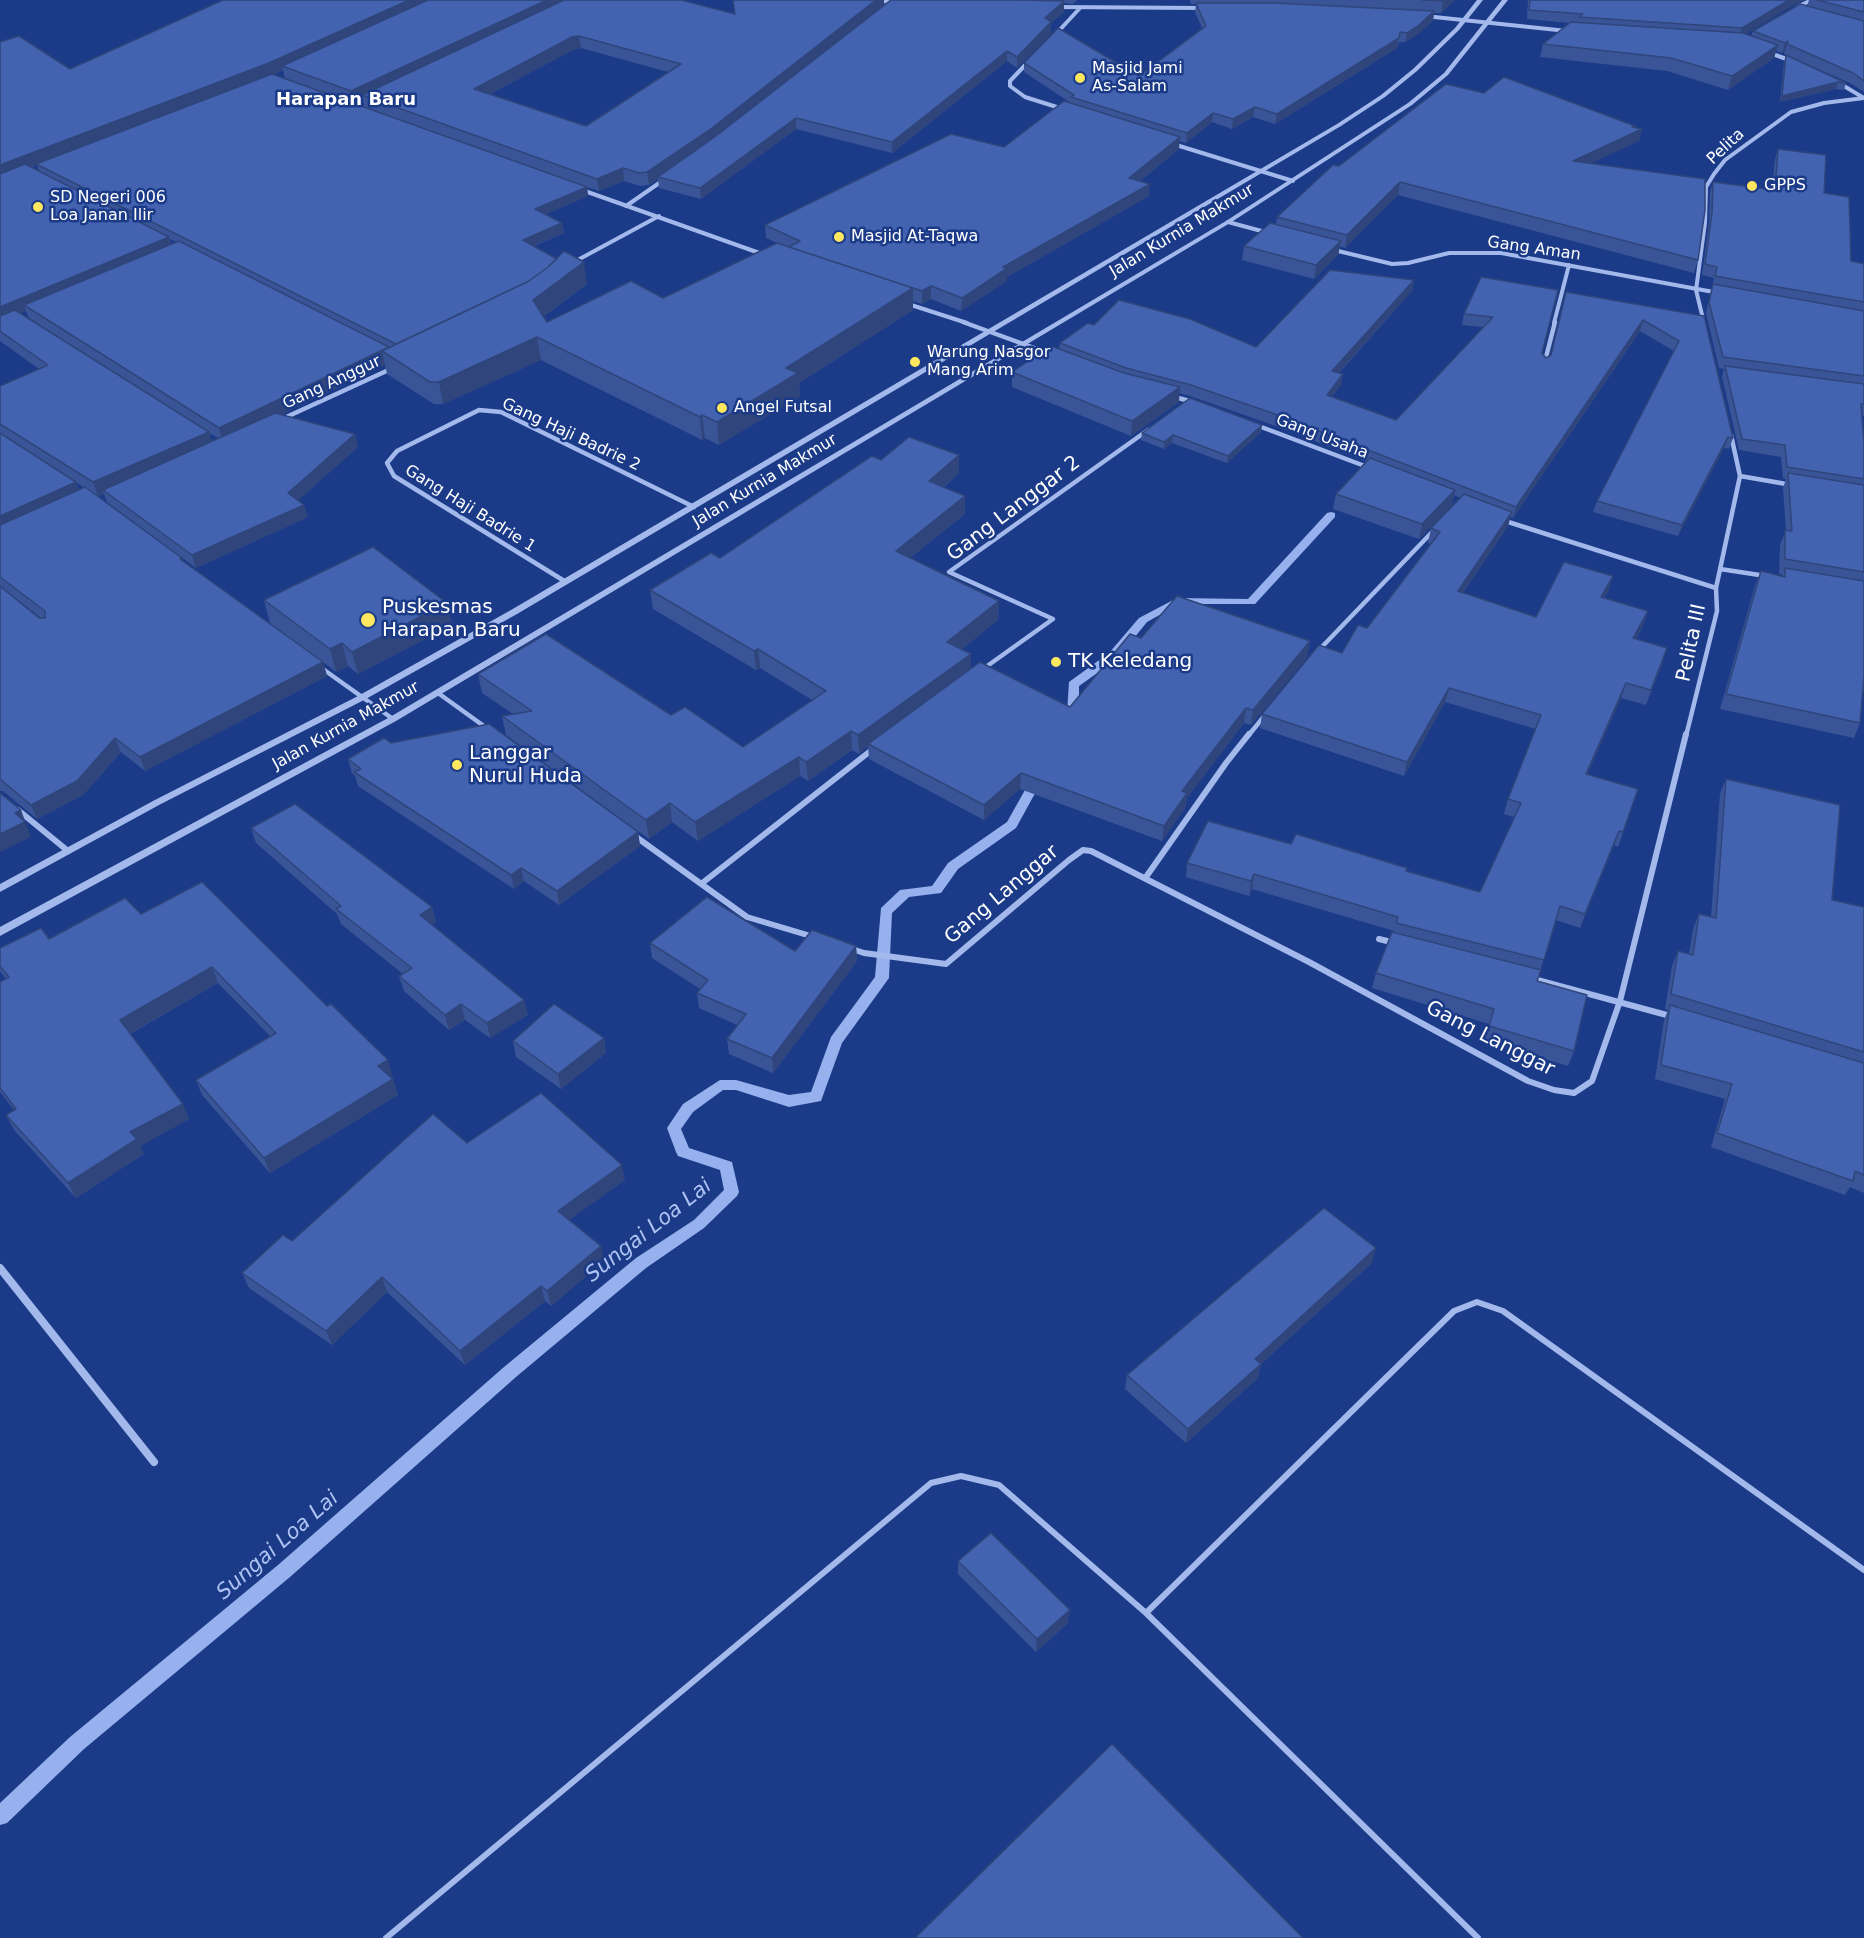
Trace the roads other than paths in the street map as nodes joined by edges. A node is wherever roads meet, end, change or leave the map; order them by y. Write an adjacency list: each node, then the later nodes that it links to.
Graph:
1 (875, 0): 5 (street)
2 (1480, 0): 13 (street, Jalan Kurnia Makmur)
3 (1505, 0): 14 (street, Jalan Kurnia Makmur)
4 (1812, 0): 11 (street)
5 (894, 3): 6 (street); 10 (street)
6 (905, 3)
7 (1045, 7): 8 (street)
8 (1080, 8): 9 (street); 16 (street)
9 (1206, 8)
10 (885, 10)
11 (1804, 11)
12 (1418, 15): 13 (street)
13 (1466, 19): 14 (street); 24 (street, Jalan Kurnia Makmur)
14 (1489, 22): 15 (street); 26 (street, Jalan Kurnia Makmur)
15 (1570, 31)
16 (1049, 40)
17 (1761, 50): 19 (street)
18 (1033, 57): 22 (street)
19 (1802, 65)
20 (1829, 78): 21 (street)
21 (1864, 98): 36 (street, Pelita)
22 (1070, 111)
23 (1171, 143): 24 (street)
24 (1262, 172): 26 (street); 39 (street, Jalan Kurnia Makmur)
25 (670, 175): 28 (street)
26 (1293, 181): 30 (street, Jalan Kurnia Makmur)
27 (571, 186): 28 (street)
28 (626, 206): 29 (street)
29 (659, 216): 33 (street); 34 (street)
30 (1228, 222): 31 (street); 41 (street, Jalan Kurnia Makmur)
31 (1273, 235)
32 (1327, 249): 35 (street, Gang Aman)
33 (771, 257)
34 (571, 264)
35 (1569, 265): 36 (street, Gang Aman); 44 (street)
36 (1696, 290): 37 (street, Gang Aman); 40 (street)
37 (1730, 295)
38 (903, 303): 39 (street)
39 (991, 331): 41 (street); 57 (street, Jalan Kurnia Makmur)
40 (1706, 331)
41 (1023, 343): 42 (street); 67 (street, Jalan Kurnia Makmur)
42 (1053, 355)
43 (404, 362): 49 (street, Gang Anggur)
44 (1544, 365)
45 (1167, 394): 46 (street)
46 (1189, 400): 47 (street); 48 (street)
47 (1200, 404)
48 (1179, 407)
49 (276, 422)
50 (1255, 424): 54 (street, Gang Usaha)
51 (1150, 428): 66 (street, Gang Langgar 2)
52 (1729, 430): 55 (street, Pelita III)
53 (436, 431): 57 (street, Gang Haji Badrie 2); 62 (street, Gang Haji Badrie 1)
54 (1374, 470)
55 (1740, 476): 56 (street); 60 (street, Pelita III)
56 (1797, 485)
57 (694, 507): 62 (street, Jalan Kurnia Makmur)
58 (1498, 518): 63 (street)
59 (1443, 520): 64 (street)
60 (1720, 569): 61 (street); 63 (street, Pelita III)
61 (1775, 578)
62 (566, 582): 68 (street, Jalan Kurnia Makmur)
63 (1716, 588): 85 (street, Pelita III)
64 (1316, 653)
65 (314, 663): 68 (street)
66 (978, 673)
67 (438, 693): 70 (street, Jalan Kurnia Makmur); 71 (street)
68 (361, 698): 70 (street); 75 (street, Jalan Kurnia Makmur)
69 (1271, 708): 76 (street)
70 (393, 719): 79 (street, Jalan Kurnia Makmur)
71 (495, 734)
72 (876, 747): 77 (street)
73 (9, 802): 75 (street)
74 (626, 830): 77 (street)
75 (68, 851): 78 (street, Jalan Kurnia Makmur)
76 (1146, 877): 83 (street, Gang Langgar); 85 (street, Gang Langgar)
77 (701, 884): 81 (street)
78 (0, 888)
79 (0, 932)
80 (1379, 939): 82 (street)
81 (825, 940)
82 (1402, 945)
83 (845, 947)
84 (1517, 974): 85 (street)
85 (1620, 1001): 86 (street)
86 (1686, 1021)
87 (0, 1268): 88 (street)
88 (154, 1462)
89 (1864, 1570): 90 (lane)
90 (1146, 1612): 91 (lane); 92 (lane)
91 (386, 1938)
92 (1478, 1938)

